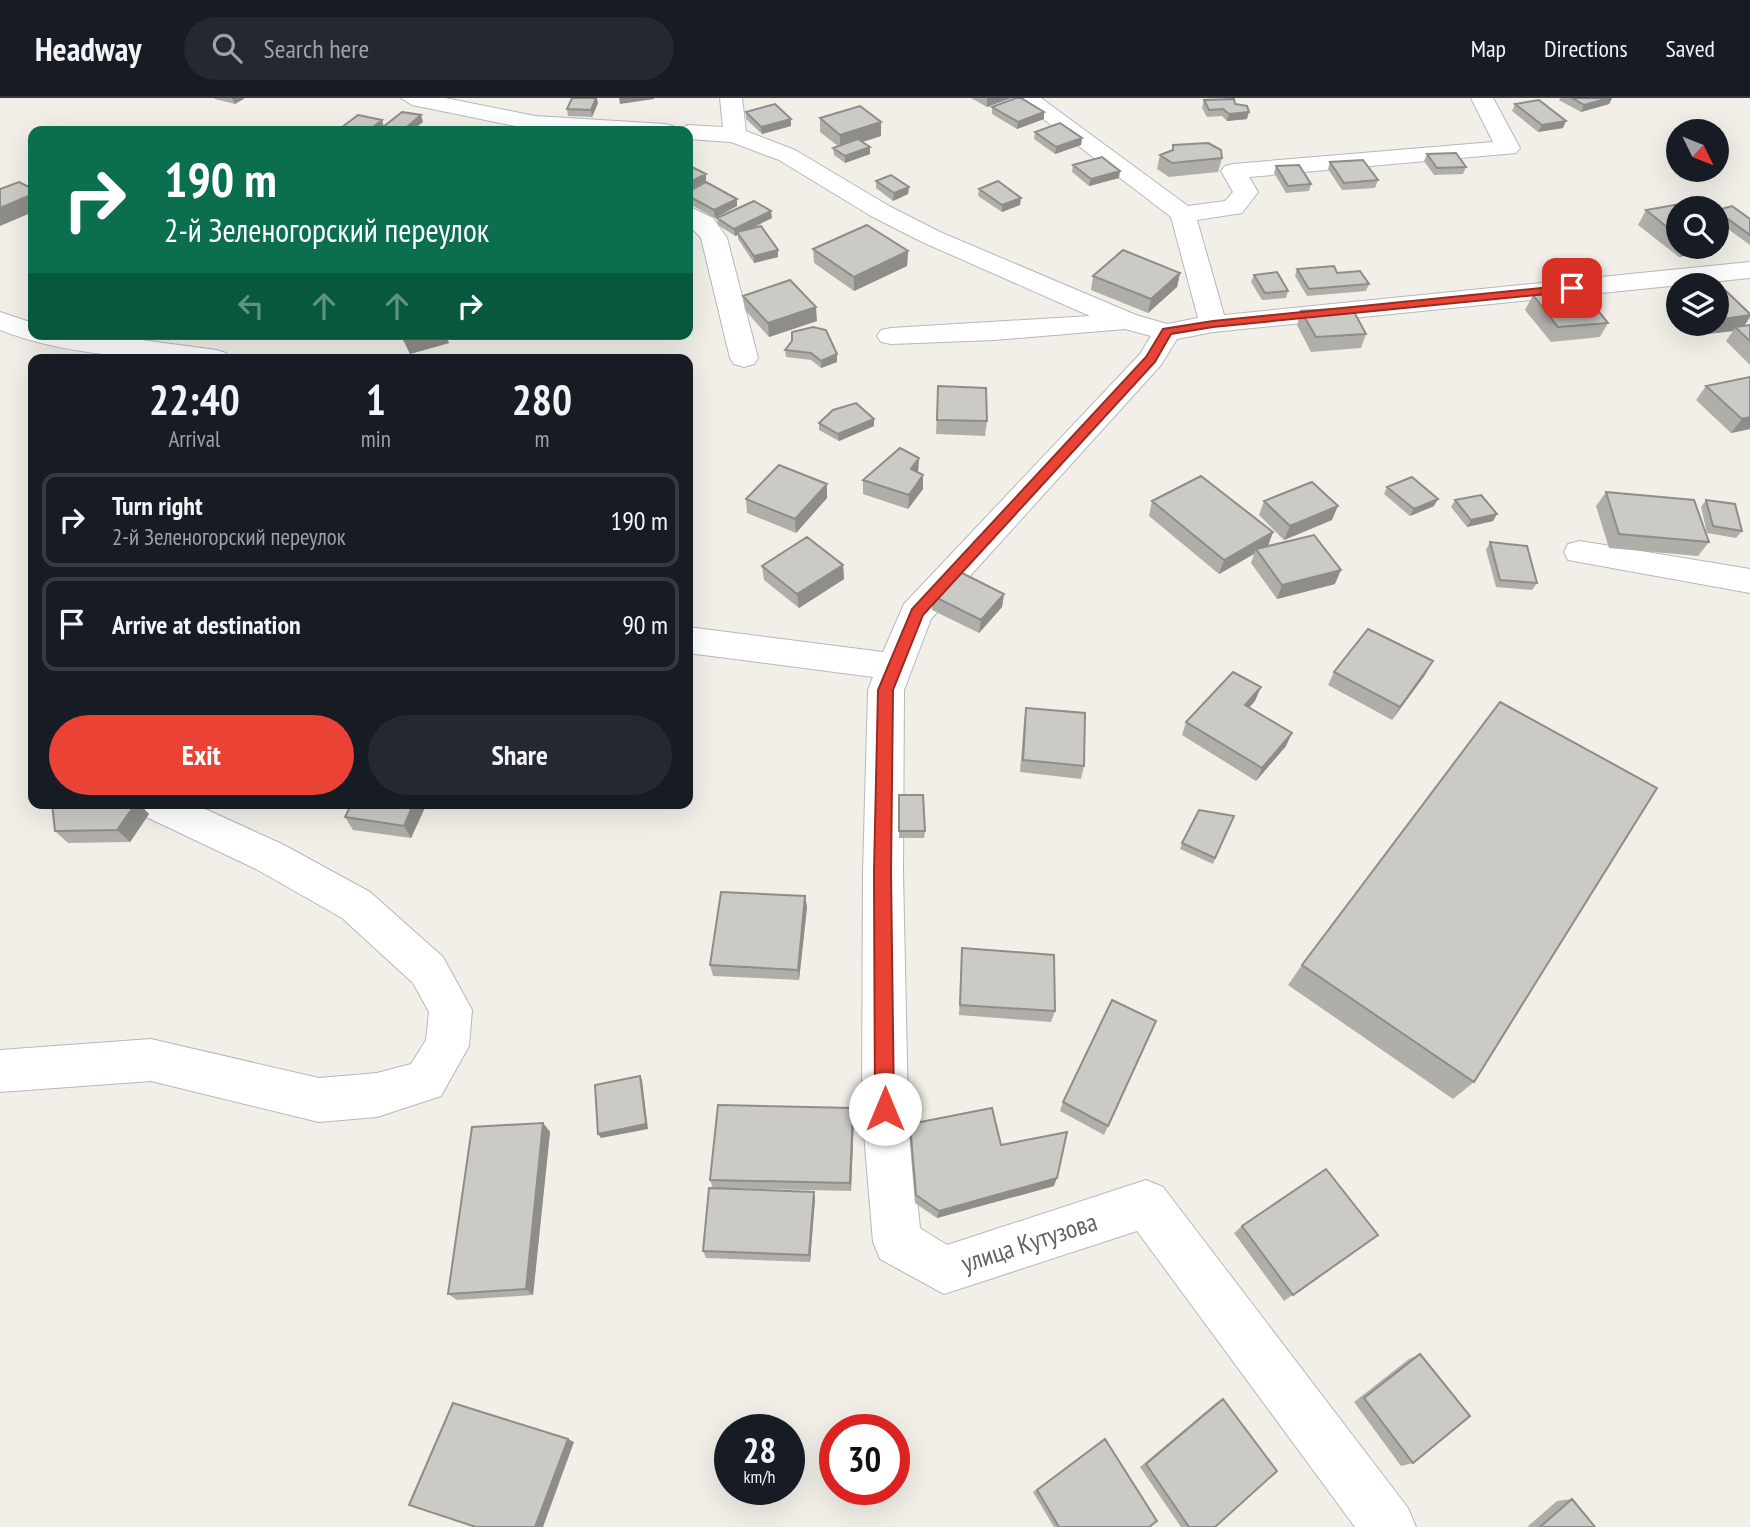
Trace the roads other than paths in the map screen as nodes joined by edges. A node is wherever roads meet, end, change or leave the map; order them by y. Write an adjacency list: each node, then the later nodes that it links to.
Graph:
1 (412, 98): 5 (street)
2 (731, 98): 7 (street)
3 (1482, 98): 8 (street)
4 (1039, 102): 8 (street)
5 (584, 126)
6 (693, 132): 7 (street)
7 (735, 135): 12 (street)
8 (1183, 214): 13 (street)
9 (693, 216): 19 (street)
10 (1746, 275): 13 (street)
11 (0, 320): 14 (street)
12 (1126, 321): 15 (street); 16 (street)
13 (1213, 324): 15 (street)
14 (28, 331)
15 (1167, 332): 23 (street, улица Кутузова)
16 (891, 336)
17 (78, 340): 18 (street)
18 (180, 354)
19 (744, 358)
20 (1580, 552): 21 (street)
21 (1750, 581)
22 (693, 641): 23 (street)
23 (895, 667): 26 (street, улица Кутузова)
24 (167, 809): 25 (street)
25 (0, 1071)
26 (1389, 1527)

